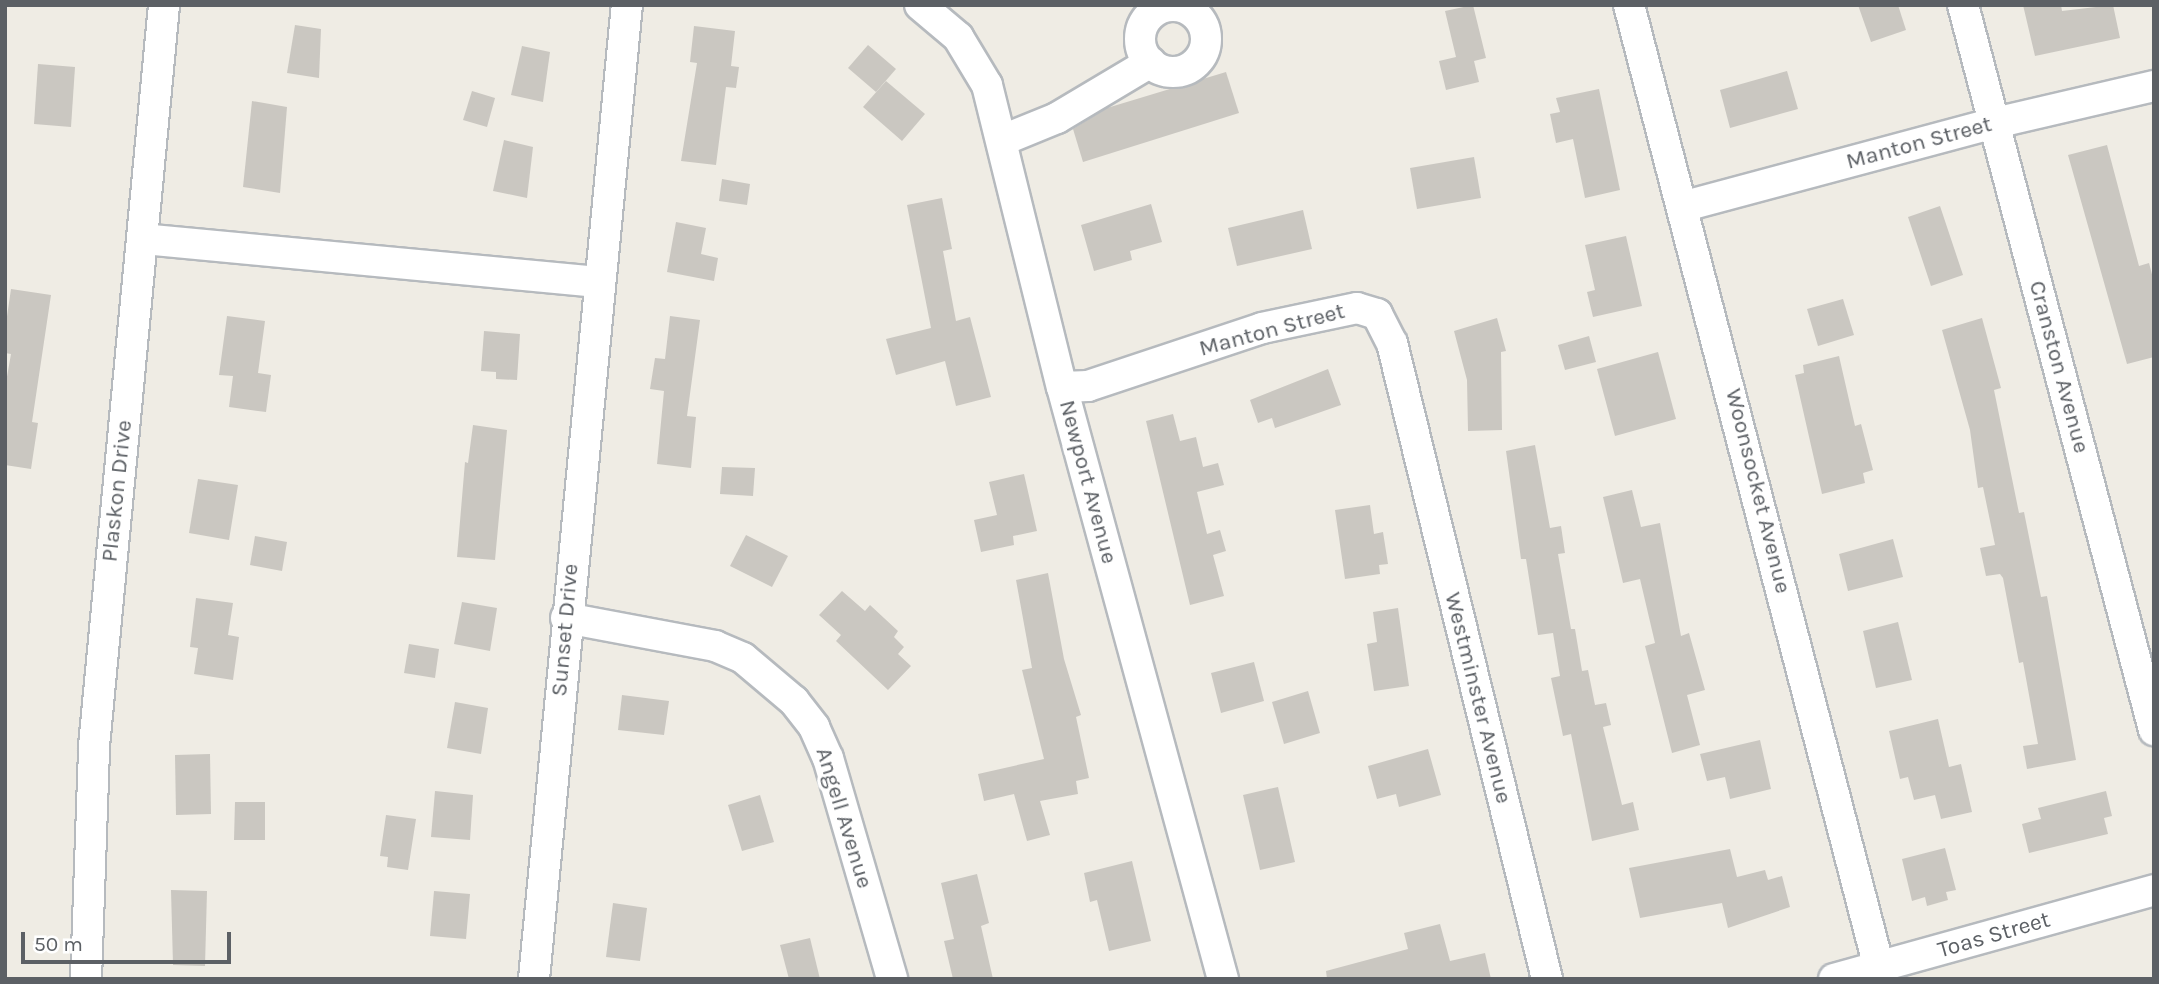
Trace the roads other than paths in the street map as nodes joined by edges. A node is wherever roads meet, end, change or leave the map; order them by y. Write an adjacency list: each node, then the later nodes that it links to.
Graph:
1 (164, 5): 12 (street, Plaskon Drive)
2 (627, 5): 13 (street, Sunset Drive)
3 (920, 5): 10 (street, Newport Avenue)
4 (1629, 5): 11 (street, Woonsocket Avenue)
5 (1963, 5): 9 (street, Cranston Avenue)
6 (1177, 6): 7 (street); 7 (street)
7 (1151, 62): 10 (street)
8 (2154, 86): 9 (street, Manton Street)
9 (1995, 122): 11 (street, Manton Street); 17 (street, Cranston Avenue)
10 (1003, 140): 14 (street, Newport Avenue)
11 (1685, 206): 19 (street, Woonsocket Avenue)
12 (143, 239): 13 (street); 20 (street, Plaskon Drive)
13 (599, 282): 16 (street, Sunset Drive)
14 (1062, 387): 15 (street, Manton Street); 23 (street, Newport Avenue)
15 (1408, 417): 24 (street, Westminster Avenue)
16 (566, 618): 21 (street, Sunset Drive); 22 (street, Angell Avenue)
17 (2154, 730)
18 (2154, 890): 19 (street, Toas Street)
19 (1880, 973): 25 (street, Toas Street)
20 (86, 979)
21 (534, 979)
22 (892, 979)
23 (1223, 979)
24 (1547, 979)
25 (1834, 979)

